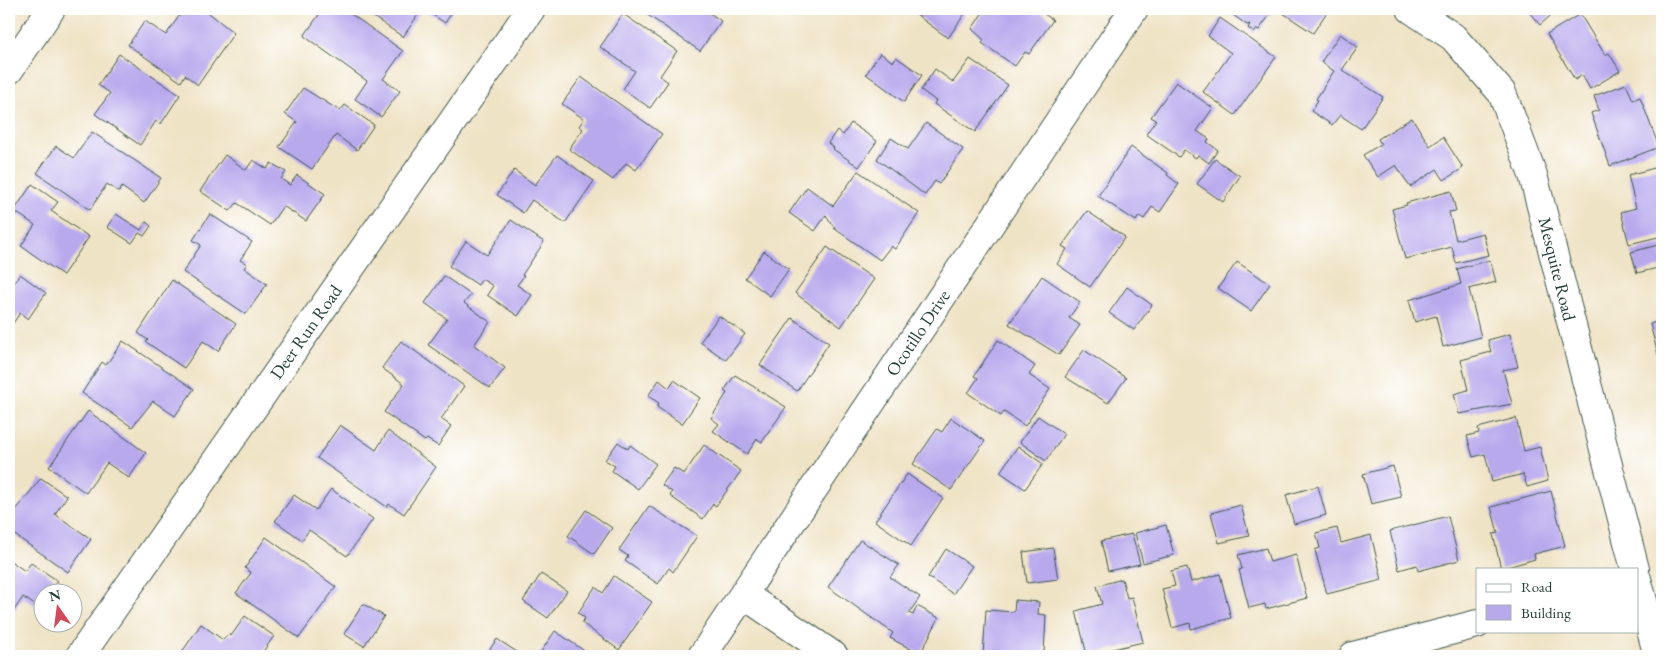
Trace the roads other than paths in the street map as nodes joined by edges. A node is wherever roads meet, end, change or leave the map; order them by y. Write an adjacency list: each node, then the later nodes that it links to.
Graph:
1 (51, 9): 5 (street)
2 (532, 9): 10 (street, Deer Run Road)
3 (1134, 9): 8 (street, Ocotillo Drive)
4 (1412, 9): 6 (street, Mesquite Road)
5 (9, 70)
6 (1634, 568)
7 (1638, 585): 14 (street)
8 (744, 595): 11 (street, Ocotillo Drive); 12 (street)
9 (1476, 624): 13 (street)
10 (80, 656)
11 (702, 656)
12 (834, 656)
13 (1353, 656)
14 (1658, 656)

